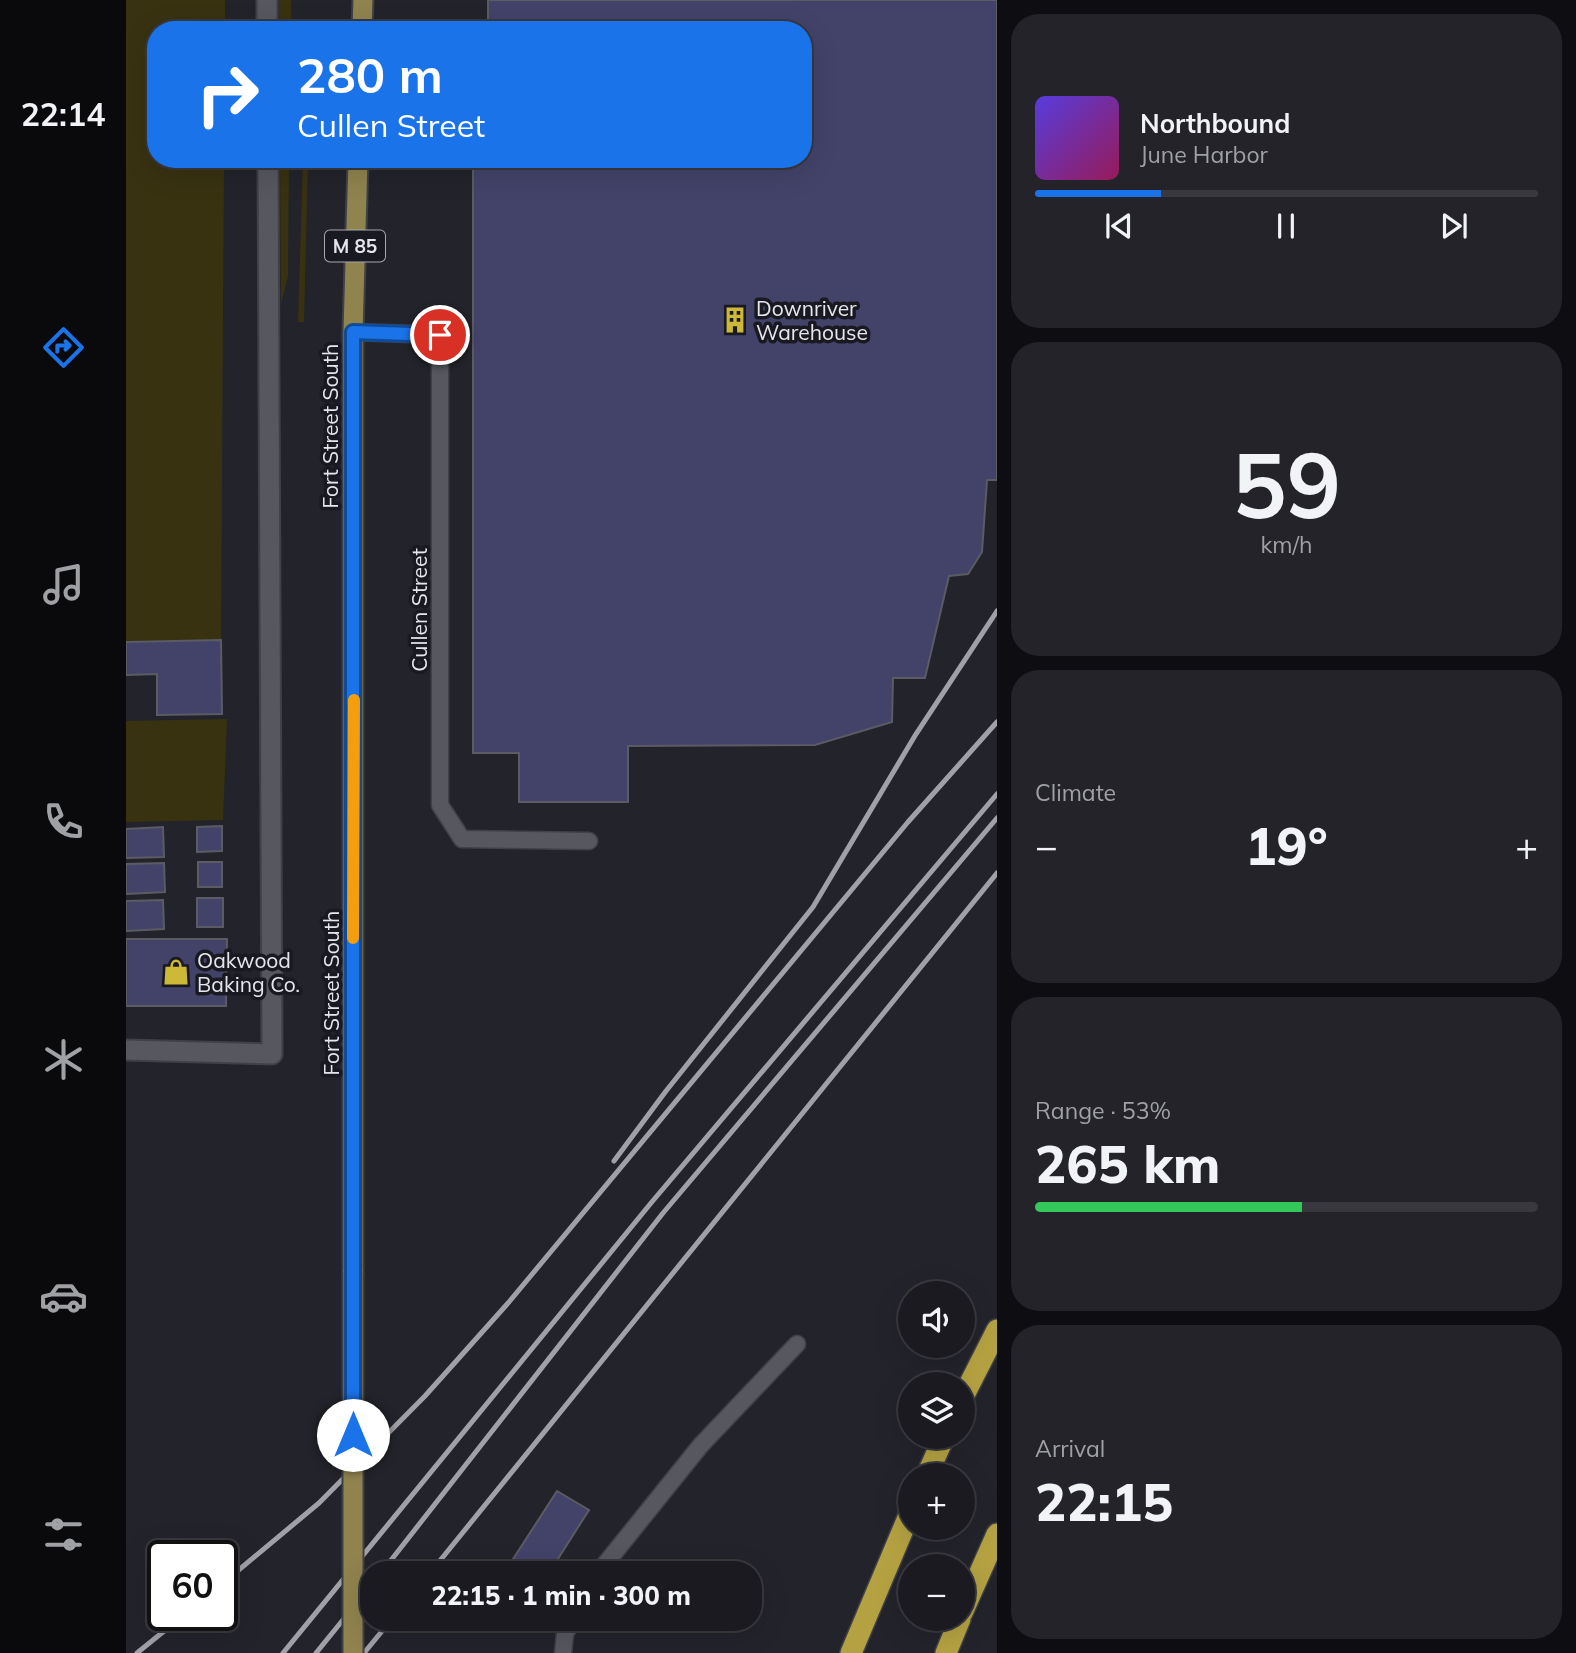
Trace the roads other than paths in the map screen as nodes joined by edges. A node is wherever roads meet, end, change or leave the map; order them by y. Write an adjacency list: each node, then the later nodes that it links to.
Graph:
1 (267, 0): 3 (street)
2 (363, 0): 4 (main road)
3 (267, 21)
4 (362, 21)
5 (268, 168): 9 (street)
6 (358, 168): 7 (main road, M 85)
7 (353, 332): 8 (lane, Cullen Street); 19 (main road, Fort Street South / M 85, bridge)
8 (589, 841)
9 (126, 1050)
10 (997, 1330): 12 (highway)
11 (797, 1344): 15 (lane)
12 (975, 1373)
13 (997, 1534): 16 (highway)
14 (899, 1540): 21 (highway)
15 (608, 1561)
16 (975, 1584)
17 (567, 1631): 20 (lane)
18 (955, 1631): 22 (highway)
19 (353, 1653)
20 (562, 1653)
21 (851, 1653)
22 (946, 1653)

